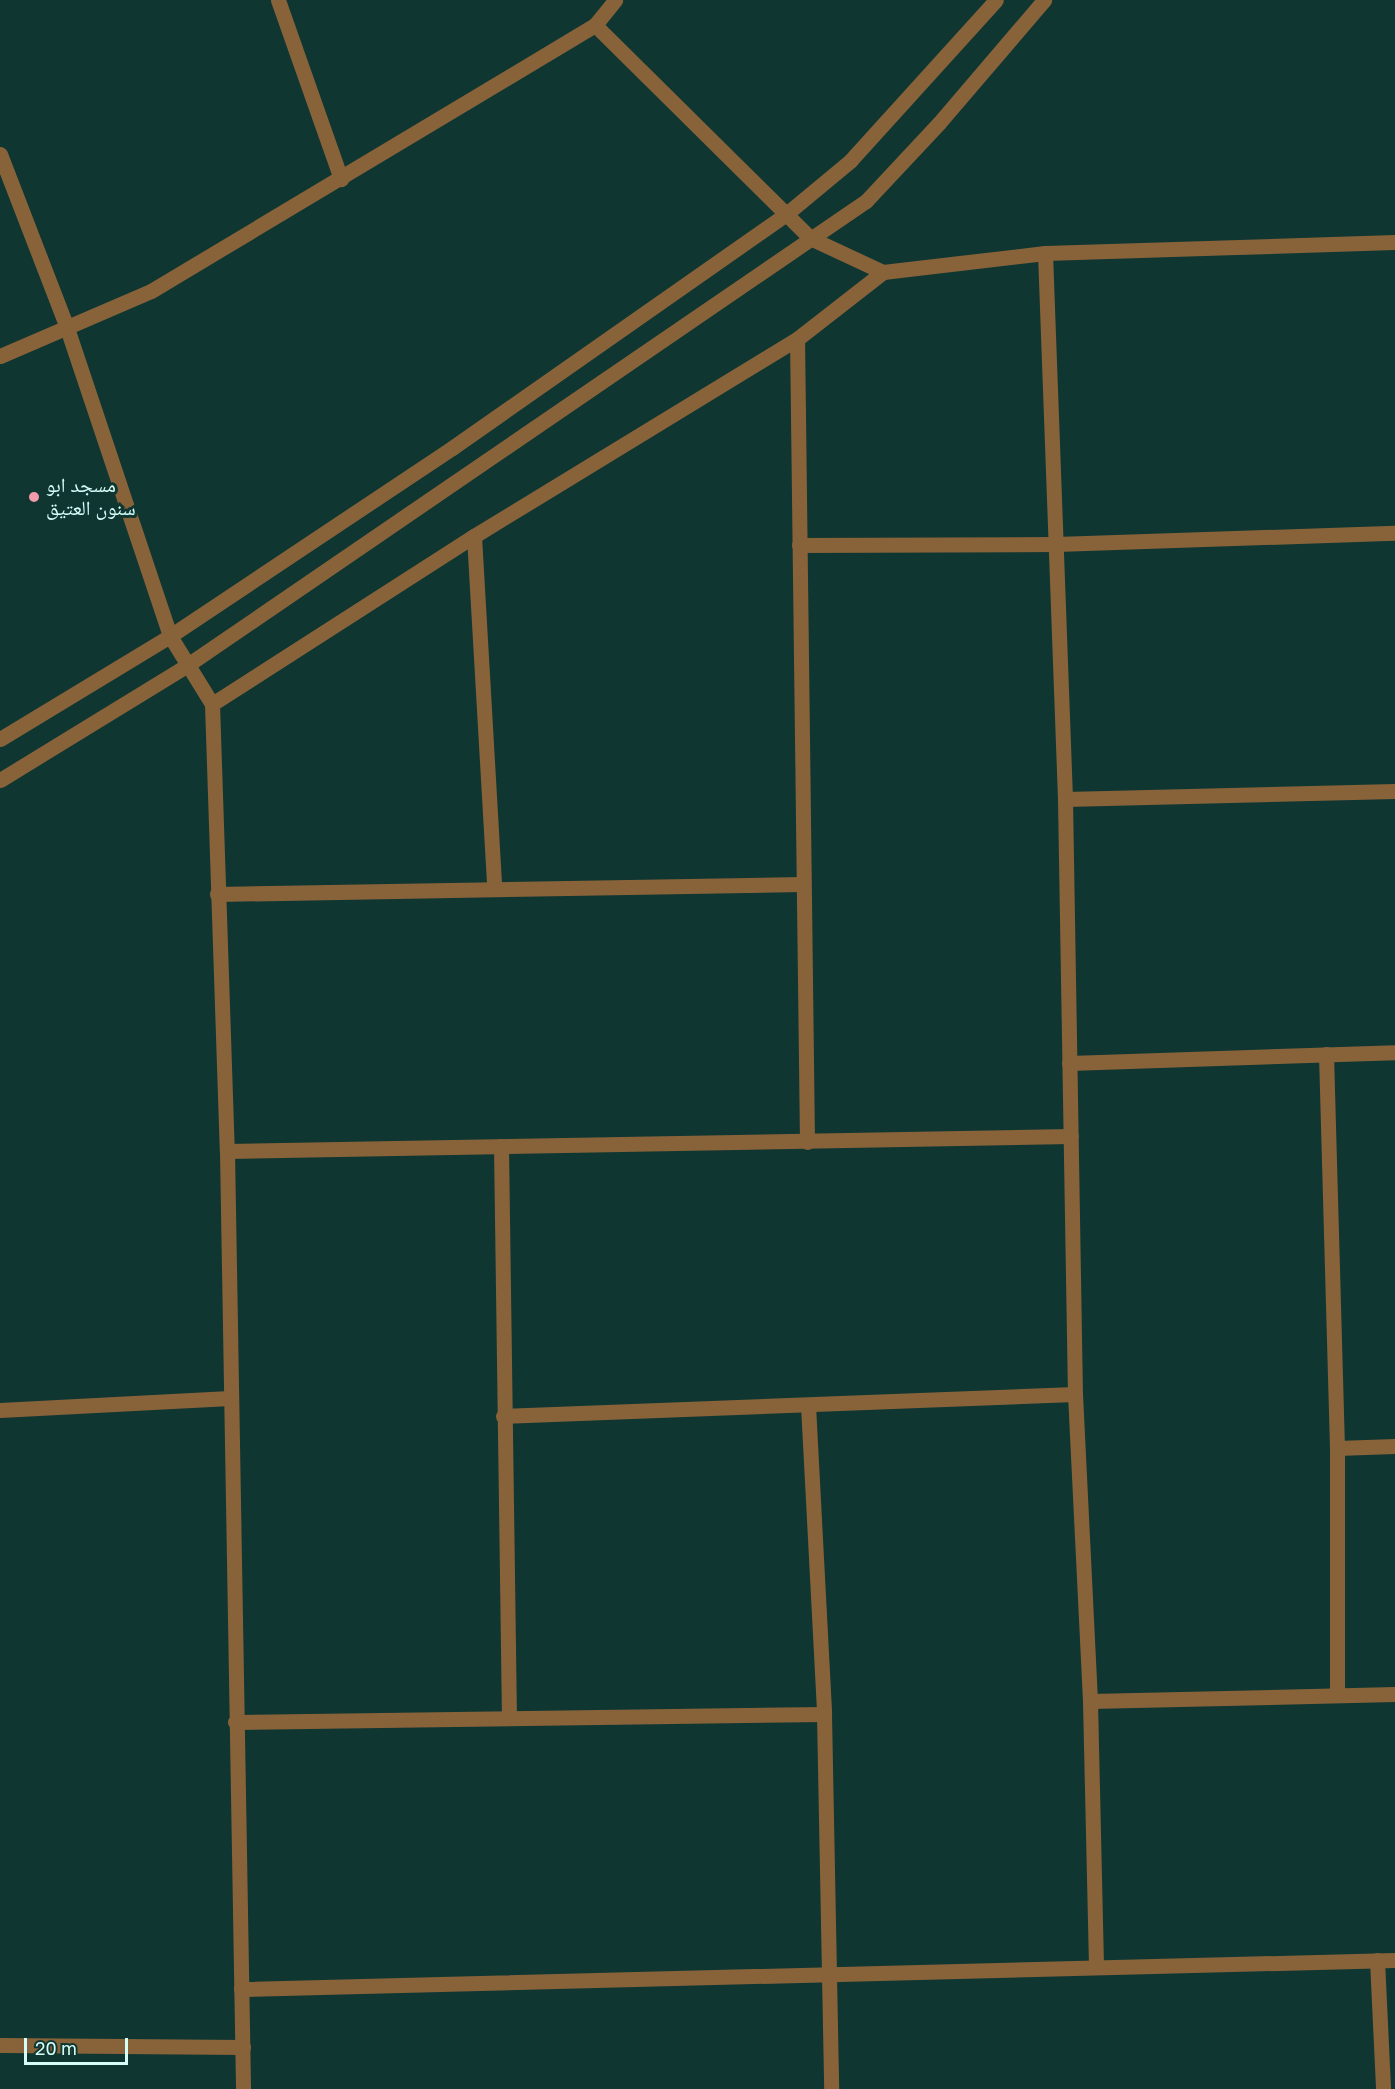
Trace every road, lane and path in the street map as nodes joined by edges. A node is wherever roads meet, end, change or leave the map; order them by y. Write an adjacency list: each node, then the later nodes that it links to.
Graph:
1 (278, 0): 7 (street)
2 (615, 0): 5 (street)
3 (996, 0): 8 (street)
4 (1044, 0): 9 (street)
5 (595, 25): 7 (street); 8 (street)
6 (0, 154): 13 (street)
7 (341, 179): 13 (street)
8 (785, 215): 9 (street); 20 (street)
9 (810, 238): 12 (street); 21 (street)
10 (1395, 242): 11 (street)
11 (1045, 253): 12 (street); 18 (street)
12 (883, 272): 14 (street)
13 (67, 328): 15 (street); 20 (street)
14 (797, 339): 17 (street); 19 (street)
15 (0, 356)
16 (1395, 533): 18 (street)
17 (474, 536): 22 (street); 28 (street)
18 (1056, 544): 19 (street); 26 (street)
19 (799, 545): 27 (street)
20 (170, 636): 21 (street); 23 (street)
21 (186, 666): 22 (street); 24 (street)
22 (212, 704): 29 (street)
23 (0, 739)
24 (0, 780)
25 (1395, 791): 26 (street)
26 (1065, 799): 32 (street)
27 (802, 884): 28 (street); 34 (street)
28 (494, 887): 29 (street)
29 (218, 894): 36 (street)
30 (1395, 1052): 31 (street)
31 (1326, 1054): 32 (street); 43 (street)
32 (1069, 1063): 33 (street)
33 (1071, 1136): 34 (street); 37 (street)
34 (807, 1142): 35 (street)
35 (501, 1146): 36 (street); 41 (street)
36 (227, 1151): 38 (street)
37 (1075, 1394): 39 (street); 46 (street)
38 (230, 1398): 40 (street); 49 (street)
39 (808, 1405): 41 (street); 47 (street)
40 (0, 1410)
41 (502, 1416): 48 (street)
42 (1395, 1446): 43 (street)
43 (1337, 1448): 44 (street)
44 (1337, 1694): 45 (street); 46 (street)
45 (1395, 1694)
46 (1090, 1701): 52 (street)
47 (824, 1714): 48 (street); 53 (street)
48 (509, 1718): 49 (street)
49 (235, 1722): 54 (street)
50 (1377, 1960): 51 (street); 52 (street); 59 (street)
51 (1395, 1960)
52 (1095, 1965): 53 (street)
53 (829, 1975): 54 (street); 58 (street)
54 (241, 1989): 56 (street)
55 (0, 2044): 56 (street)
56 (243, 2047): 57 (street)
57 (243, 2089)
58 (831, 2089)
59 (1383, 2089)

